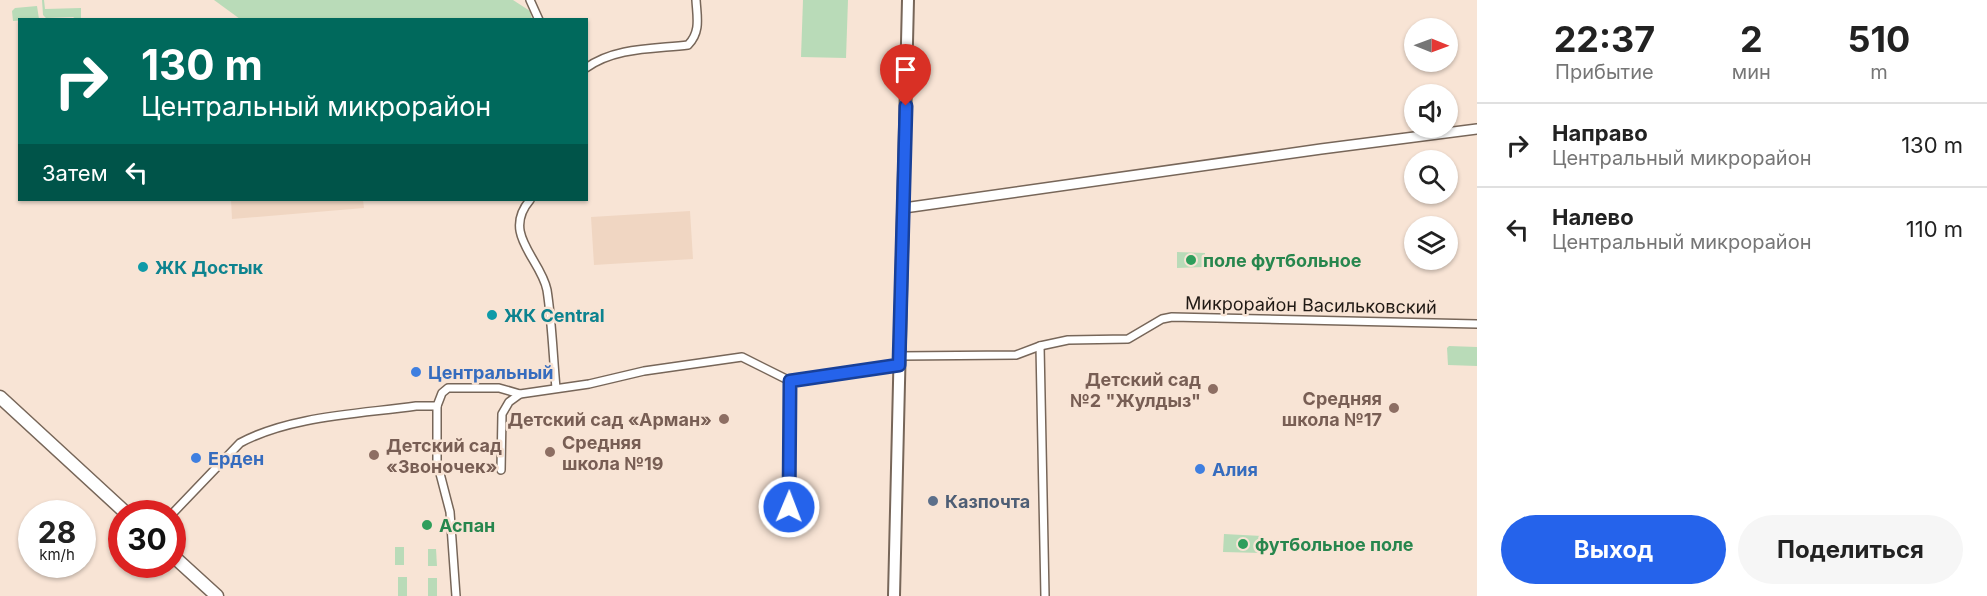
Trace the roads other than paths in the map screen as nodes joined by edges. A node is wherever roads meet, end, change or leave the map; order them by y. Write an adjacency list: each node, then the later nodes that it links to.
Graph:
1 (530, 0): 4 (street)
2 (696, 0): 5 (street)
3 (908, 0): 8 (main road)
4 (538, 18)
5 (588, 67)
6 (1477, 129): 8 (street)
7 (530, 201): 13 (street)
8 (904, 208): 11 (main road)
9 (1477, 324): 10 (street, Микрорайон Васильковский)
10 (1040, 346): 11 (street, Микрорайон Васильковский); 27 (street)
11 (900, 360): 12 (street, Микрорайон Васильковский); 26 (main road)
12 (790, 381): 13 (street); 22 (street)
13 (556, 388): 14 (street)
14 (520, 394): 17 (street); 19 (street)
15 (0, 397): 18 (highway)
16 (0, 402): 18 (highway)
17 (437, 406): 21 (street); 25 (street)
18 (20, 415): 20 (highway)
19 (501, 470)
20 (112, 500)
21 (185, 500)
22 (789, 528)
23 (186, 568): 24 (highway)
24 (217, 596)
25 (456, 596)
26 (894, 596)
27 (1045, 596)

